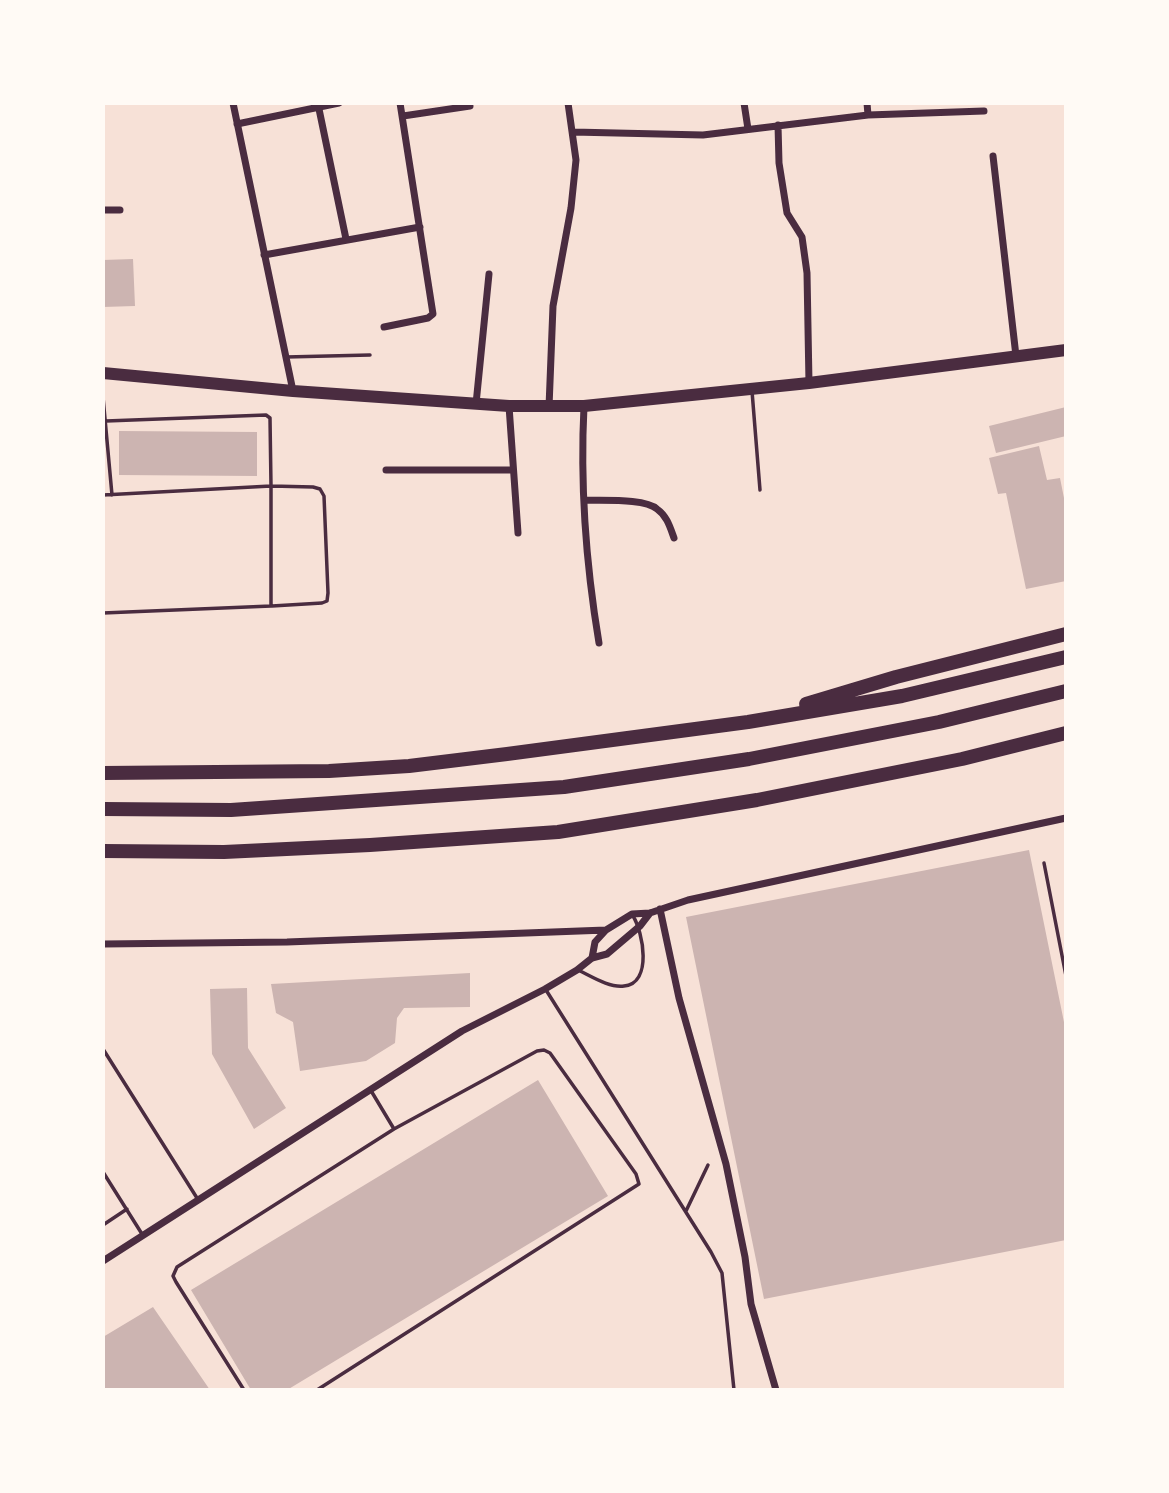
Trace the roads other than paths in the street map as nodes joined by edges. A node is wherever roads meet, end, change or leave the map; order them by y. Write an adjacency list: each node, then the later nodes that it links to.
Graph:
1 (233, 103): 12 (street)
2 (338, 103): 8 (street)
3 (400, 103): 11 (street)
4 (568, 103): 15 (street)
5 (744, 103): 14 (street)
6 (867, 103): 10 (street)
7 (470, 106): 11 (street)
8 (319, 109): 12 (street); 20 (street)
9 (984, 111): 10 (street)
10 (868, 115): 13 (street)
11 (402, 116): 19 (street)
12 (237, 124): 21 (street)
13 (778, 125): 14 (street); 29 (street)
14 (748, 129): 15 (street)
15 (573, 132): 36 (street)
16 (993, 156): 26 (street)
17 (103, 210): 18 (street)
18 (120, 210)
19 (419, 227): 20 (street); 23 (street)
20 (346, 239): 21 (street)
21 (264, 255): 27 (street)
22 (489, 274): 33 (street)
23 (384, 327)
24 (1066, 350): 26 (main road)
25 (370, 355): 27 (lane)
26 (1016, 356): 29 (main road)
27 (286, 357): 31 (street)
28 (103, 373): 31 (main road)
29 (809, 383): 30 (main road)
30 (751, 389): 35 (main road); 41 (lane)
31 (293, 391): 33 (main road)
32 (103, 397): 37 (lane)
33 (477, 404): 34 (main road)
34 (509, 406): 36 (main road); 39 (street)
35 (584, 406): 36 (main road); 44 (street)
36 (549, 407)
37 (106, 421): 40 (lane); 43 (lane)
38 (386, 470): 39 (street)
39 (513, 470): 45 (street)
40 (271, 486): 43 (lane); 47 (lane); 47 (lane)
41 (760, 490)
42 (103, 495): 43 (lane)
43 (112, 495)
44 (584, 500): 46 (street); 50 (street)
45 (518, 533)
46 (674, 538)
47 (271, 606): 48 (lane)
48 (103, 613)
49 (1066, 634): 53 (highway)
50 (599, 643)
51 (1066, 657): 53 (highway)
52 (1066, 691): 56 (highway)
53 (748, 722): 55 (highway)
54 (1066, 733): 58 (highway)
55 (103, 772)
56 (103, 809)
57 (1066, 818): 60 (street)
58 (103, 851)
59 (1044, 863): 68 (lane)
60 (660, 909): 61 (street); 84 (street)
61 (650, 913): 62 (street); 63 (street)
62 (632, 914): 63 (lane); 64 (street)
63 (640, 926): 66 (street); 67 (lane)
64 (606, 930): 65 (street); 66 (street)
65 (103, 944)
66 (592, 958): 67 (street)
67 (578, 970): 69 (street)
68 (1066, 975)
69 (545, 989): 71 (street); 77 (lane)
70 (103, 1049): 75 (lane)
71 (370, 1089): 72 (lane); 75 (street)
72 (394, 1129): 81 (lane); 82 (lane)
73 (708, 1165): 77 (lane)
74 (103, 1172): 76 (lane)
75 (199, 1200): 79 (street)
76 (127, 1209): 78 (lane); 79 (lane)
77 (686, 1212): 83 (lane)
78 (103, 1225)
79 (143, 1236): 80 (street)
80 (103, 1261)
81 (244, 1390)
82 (317, 1390)
83 (734, 1390)
84 (776, 1390)

